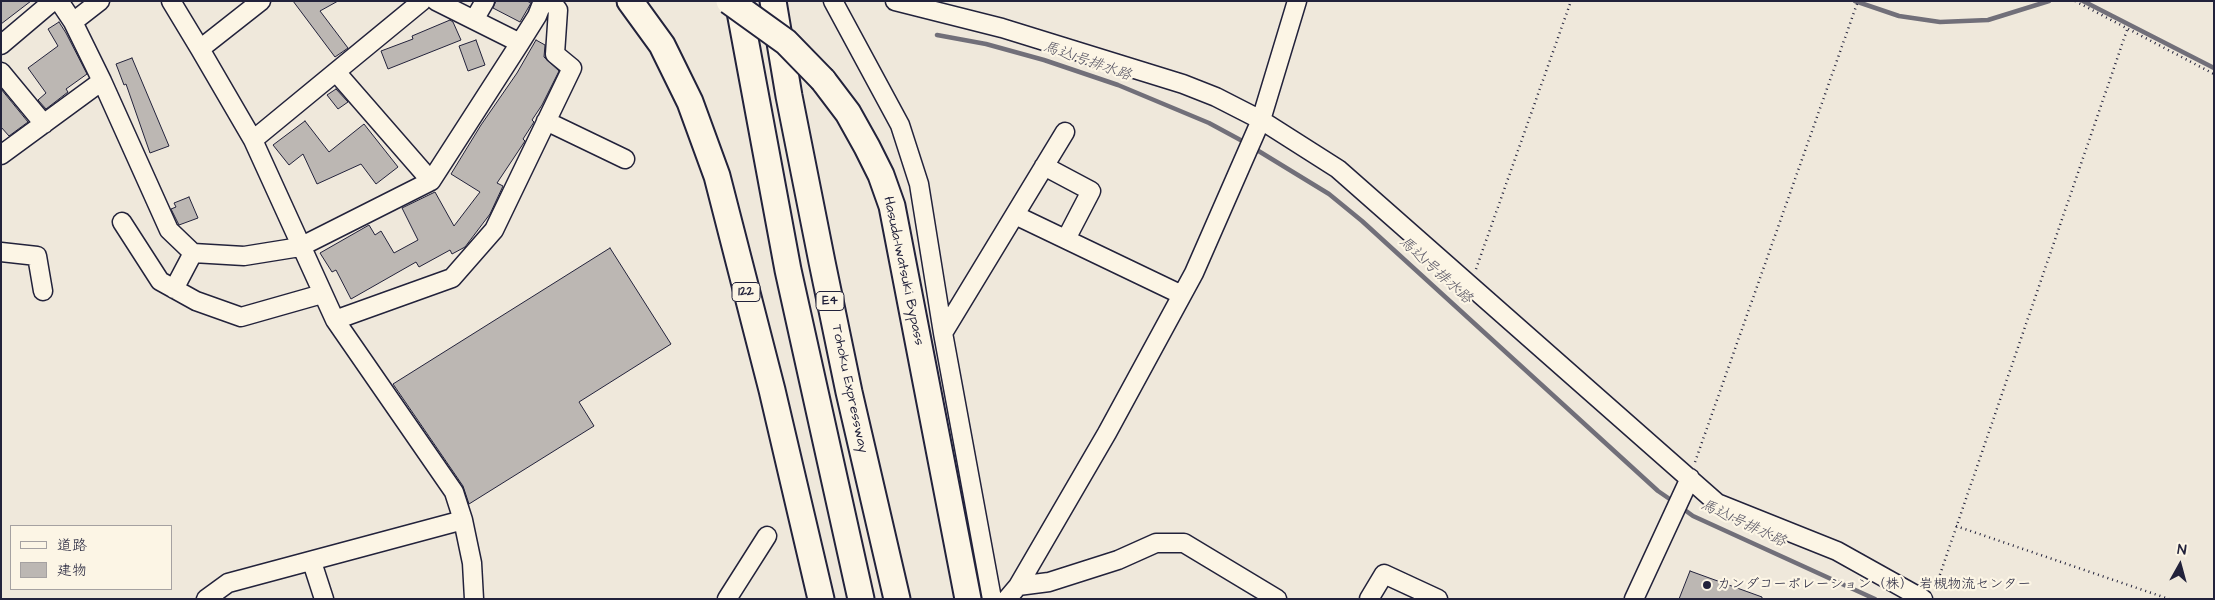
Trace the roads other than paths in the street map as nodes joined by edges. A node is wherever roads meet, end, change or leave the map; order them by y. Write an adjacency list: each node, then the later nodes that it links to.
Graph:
1 (53, 1): 21 (street)
2 (59, 1): 19 (street)
3 (100, 1): 19 (street)
4 (170, 1): 22 (street)
5 (261, 1): 22 (street)
6 (422, 1): 24 (street)
7 (436, 1): 18 (street)
8 (485, 1): 18 (street)
9 (543, 1): 20 (street)
10 (551, 1): 27 (street)
11 (630, 1): 57 (highway, 122)
12 (729, 1): 60 (highway, Hasuda-Iwatsuki Bypass, bridge)
13 (738, 1): 58 (highway, E4)
14 (773, 1): 59 (highway, Tohoku Expressway / E4)
15 (833, 1): 46 (street)
16 (895, 1): 26 (street)
17 (1297, 1): 26 (street)
18 (474, 20): 20 (street)
19 (73, 22): 25 (street)
20 (520, 43): 34 (street)
21 (1, 45)
22 (200, 49): 30 (street)
23 (1, 72): 28 (street)
24 (336, 72): 30 (street); 34 (street)
25 (102, 80): 28 (street); 40 (street)
26 (1261, 120): 44 (street); 47 (street)
27 (546, 121): 32 (street); 45 (street)
28 (44, 124): 31 (street)
29 (1065, 132): 33 (street)
30 (253, 140): 38 (street)
31 (1, 155)
32 (625, 159)
33 (1044, 166): 35 (street); 37 (street)
34 (431, 180): 38 (street)
35 (1015, 215): 37 (street); 46 (street)
36 (122, 222): 41 (street)
37 (1066, 239): 44 (street)
38 (300, 248): 40 (street); 43 (street)
39 (1, 252): 42 (street)
40 (193, 253): 41 (street)
41 (174, 289): 43 (street)
42 (43, 291)
43 (322, 294): 45 (street)
44 (1182, 295): 51 (street)
45 (334, 320): 48 (street)
46 (943, 334): 61 (street)
47 (1690, 478): 52 (street); 66 (street)
48 (463, 520): 50 (street); 55 (street)
49 (767, 536): 56 (street)
50 (312, 562): 53 (street); 54 (street)
51 (1012, 592): 62 (street); 63 (street)
52 (1929, 594)
53 (206, 599)
54 (324, 599)
55 (474, 599)
56 (727, 599)
57 (821, 599)
58 (861, 599)
59 (897, 599)
60 (968, 599)
61 (992, 599)
62 (1036, 599)
63 (1278, 599)
64 (1369, 599): 65 (street)
65 (1438, 599)
66 (1634, 599)

